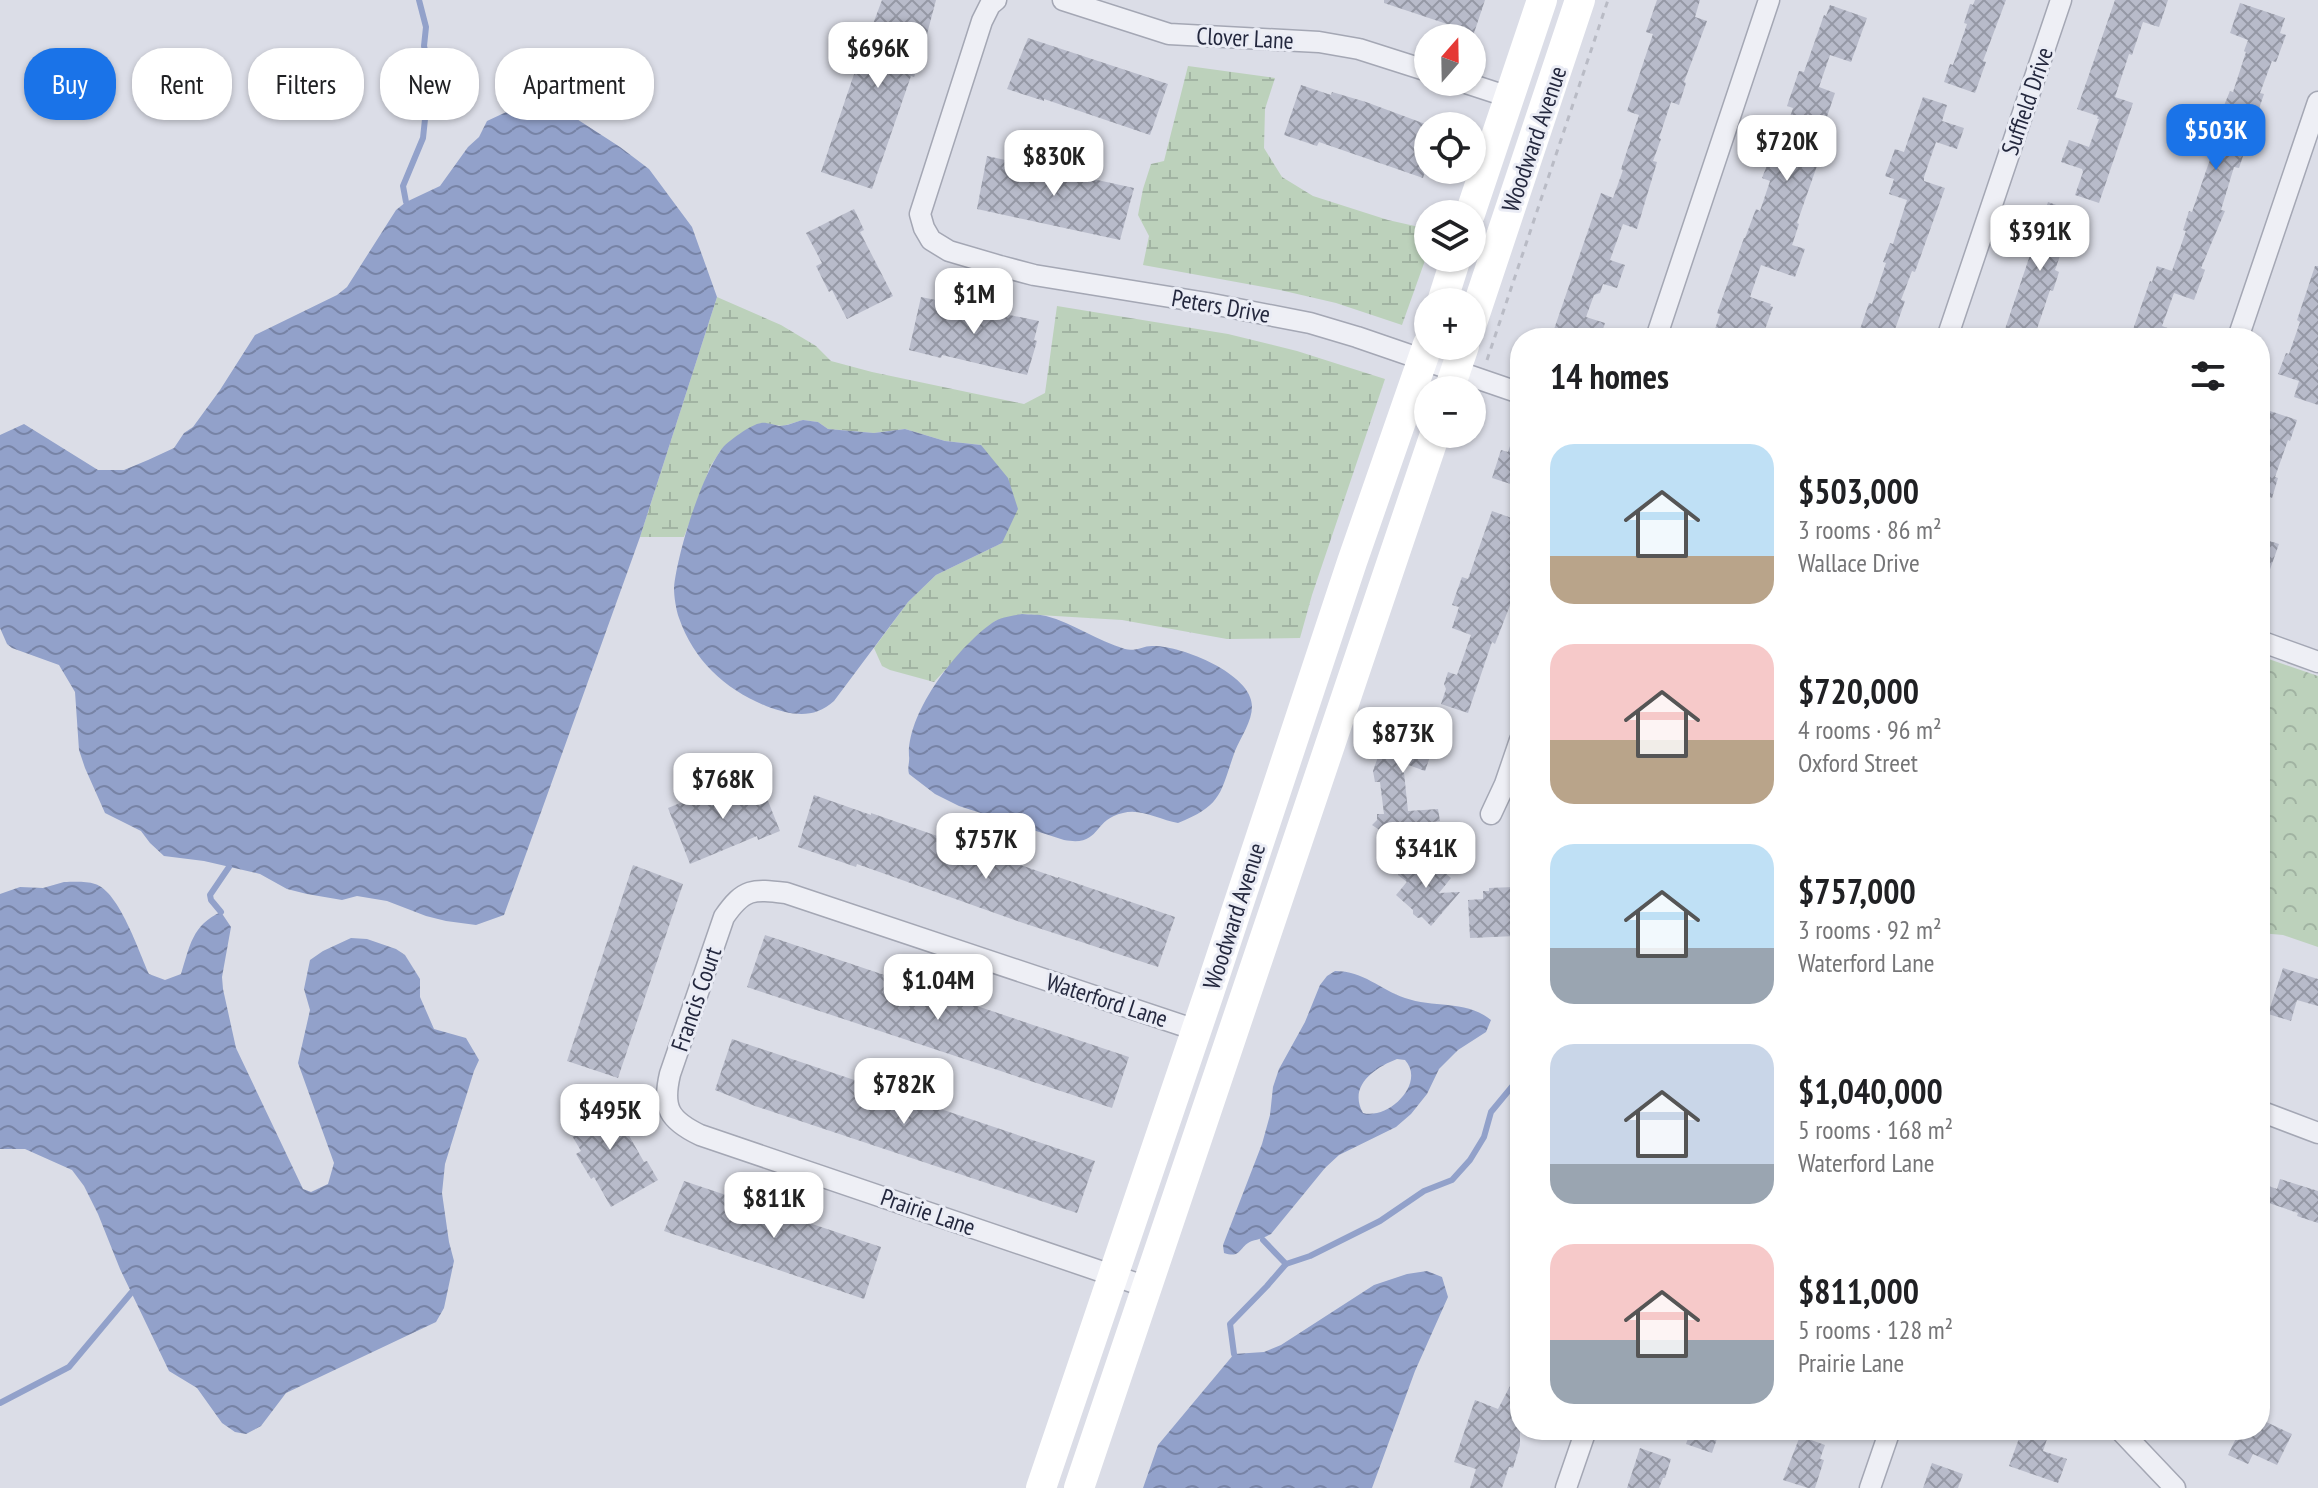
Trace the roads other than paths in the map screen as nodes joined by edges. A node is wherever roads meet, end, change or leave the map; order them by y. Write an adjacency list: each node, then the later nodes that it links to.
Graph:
1 (996, 0): 16 (street, Peters Drive)
2 (1063, 0): 7 (street, Clover Lane)
3 (1542, 0): 9 (street, Woodward Avenue)
4 (1580, 0): 12 (street, Woodward Avenue)
5 (1769, 0): 13 (street)
6 (2061, 0): 14 (street, Suffield Drive)
7 (1414, 67)
8 (1486, 90): 9 (street)
9 (1509, 97): 11 (street, Woodward Avenue)
10 (2318, 102): 15 (street)
11 (1475, 200)
12 (1484, 288)
13 (1659, 328)
14 (1950, 328)
15 (2241, 328)
16 (1414, 350)
17 (1422, 360): 26 (street, Woodward Avenue)
18 (1464, 366): 19 (street, Peters Drive)
19 (1510, 388)
20 (1430, 448): 31 (street, Woodward Avenue)
21 (2270, 645): 22 (street)
22 (2318, 662)
23 (1510, 769): 24 (street)
24 (1491, 814)
25 (744, 894): 26 (street, Waterford Lane); 27 (street, Francis Court)
26 (1196, 1030): 30 (street, Woodward Avenue)
27 (670, 1111): 30 (street, Prairie Lane)
28 (2270, 1115): 29 (street)
29 (2318, 1133)
30 (1113, 1276): 31 (street, Prairie Lane); 35 (street, Woodward Avenue)
31 (1147, 1287): 36 (street, Woodward Avenue)
32 (1583, 1440): 37 (street)
33 (1887, 1440): 38 (street)
34 (2129, 1440): 39 (street)
35 (1041, 1488)
36 (1079, 1488)
37 (1566, 1488)
38 (1870, 1488)
39 (2175, 1488)

